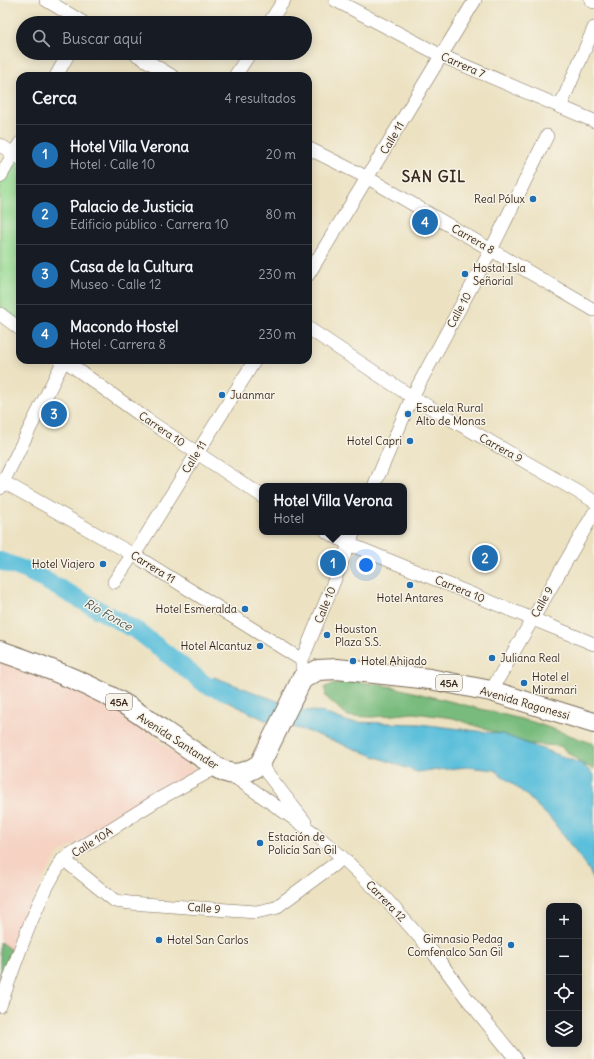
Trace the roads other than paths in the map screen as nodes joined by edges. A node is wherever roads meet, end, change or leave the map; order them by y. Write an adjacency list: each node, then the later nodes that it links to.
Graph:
1 (46, 0): 7 (street)
2 (284, 0): 8 (street)
3 (335, 0): 10 (street, Carrera 7)
4 (475, 0): 10 (street, Calle 11)
5 (591, 0): 6 (street)
6 (594, 2)
7 (72, 16)
8 (274, 16)
9 (594, 28): 17 (street)
10 (442, 56): 17 (street, Carrera 7); 25 (street, Calle 11)
11 (65, 60): 14 (street)
12 (146, 60): 15 (street)
13 (245, 60): 16 (street)
14 (58, 72)
15 (165, 72)
16 (238, 72)
17 (560, 107): 18 (street, Carrera 7)
18 (594, 121)
19 (547, 136): 26 (street, Calle 10)
20 (0, 145): 22 (street)
21 (312, 150): 25 (street, Carrera 8)
22 (16, 155)
23 (16, 157): 24 (street)
24 (0, 177)
25 (368, 178): 26 (street, Carrera 8); 27 (street, Calle 11)
26 (491, 250): 28 (street, Carrera 8); 35 (street, Calle 10)
27 (312, 268)
28 (594, 310)
29 (0, 314): 30 (street)
30 (16, 326)
31 (312, 331): 35 (street, Carrera 9)
32 (62, 364): 37 (street)
33 (70, 364): 36 (street, Carrera 10)
34 (252, 364): 36 (street, Calle 11)
35 (412, 398): 38 (street, Calle 10); 40 (street, Carrera 9)
36 (197, 452): 39 (street, Carrera 10); 44 (street, Calle 11)
37 (1, 483): 44 (street, Carrera 11)
38 (375, 483)
39 (259, 494)
40 (594, 501)
41 (594, 513): 46 (street, Calle 9)
42 (340, 535): 43 (street, Carrera 10)
43 (352, 538): 46 (street, Carrera 10); 49 (street, Calle 10)
44 (133, 554): 45 (street, Calle 11); 49 (street, Carrera 11)
45 (114, 582)
46 (532, 618): 47 (street, Carrera 10); 50 (street, Calle 9)
47 (594, 644)
48 (0, 651): 53 (highway, Avenida Santander / 45A)
49 (300, 677): 50 (highway, Avenida Ragonessi / 45A); 52 (highway)
50 (491, 692): 51 (highway, Avenida Ragonessi / 45A)
51 (594, 723)
52 (263, 759): 53 (highway, Avenida Santander); 54 (street)
53 (222, 769): 54 (street, Carrera 12); 56 (street, Calle 10A)
54 (314, 833): 55 (street, Carrera 12)
55 (343, 858): 56 (street, Calle 9); 58 (street, Carrera 12)
56 (63, 859): 57 (street, Calle 10A)
57 (0, 1006)
58 (516, 1059)

